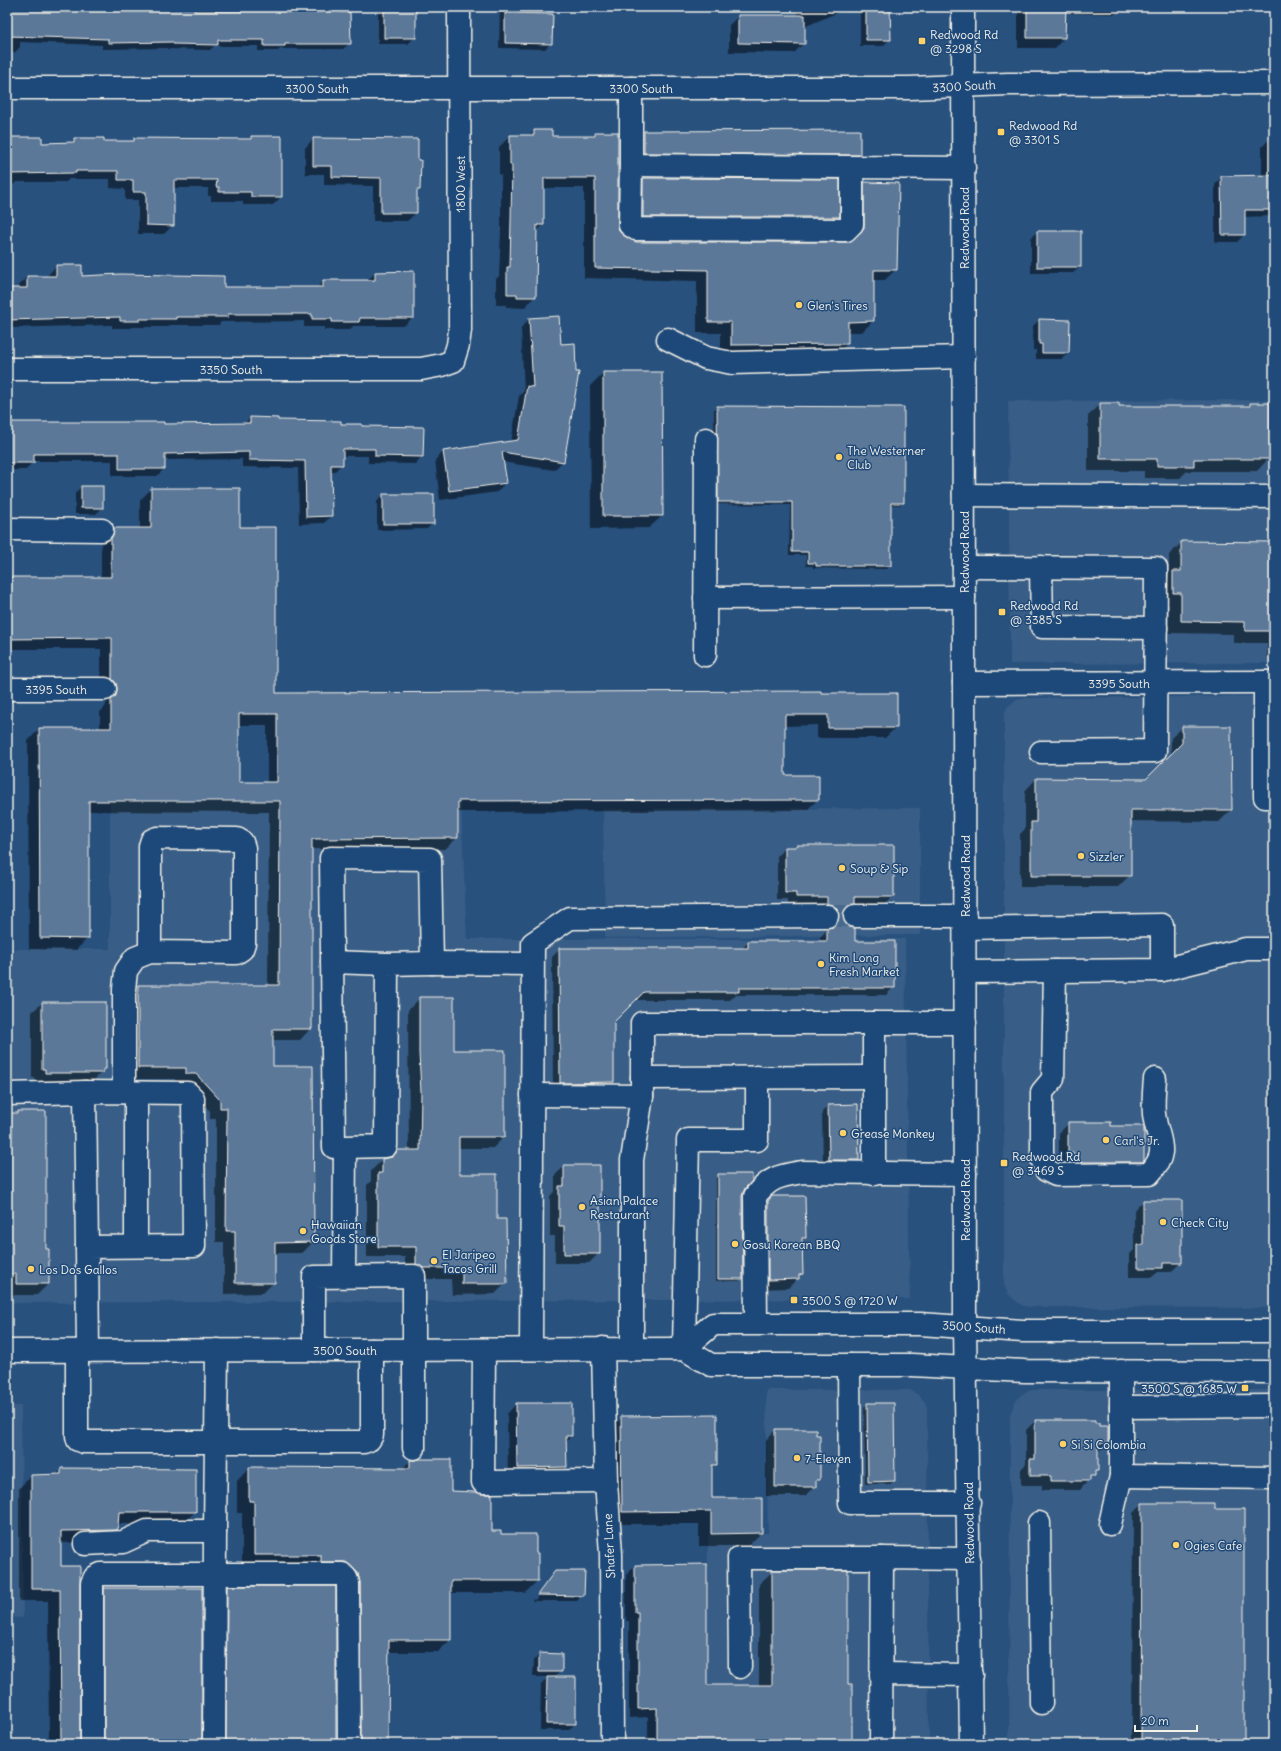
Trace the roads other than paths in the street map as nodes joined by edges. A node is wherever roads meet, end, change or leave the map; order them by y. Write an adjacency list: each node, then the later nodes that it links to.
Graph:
1 (460, 7): 6 (main road, 1800 West)
2 (963, 7): 4 (main road, Redwood Road)
3 (1274, 84): 4 (main road, 3300 South)
4 (964, 86): 7 (main road, 3300 South); 10 (main road, Redwood Road)
5 (7, 88): 6 (main road, 3300 South)
6 (460, 88): 7 (main road, 3300 South); 13 (main road, 1800 West)
7 (631, 88): 8 (main road)
8 (631, 165): 9 (main road); 9 (main road)
9 (852, 168): 10 (main road)
10 (964, 168): 12 (main road, Redwood Road)
11 (668, 339): 12 (main road)
12 (964, 357): 16 (main road, Redwood Road)
13 (453, 361): 14 (main road, 3350 South)
14 (7, 369)
15 (706, 439): 23 (main road)
16 (964, 495): 17 (main road); 20 (main road, Redwood Road)
17 (1274, 497)
18 (7, 529): 19 (main road)
19 (102, 530)
20 (964, 567): 21 (main road); 22 (main road, Redwood Road)
21 (1041, 567): 24 (main road); 24 (main road)
22 (964, 597): 23 (main road); 27 (main road, Redwood Road)
23 (705, 598): 25 (main road)
24 (1156, 628): 28 (main road)
25 (705, 655)
26 (1270, 682): 28 (main road, 3395 South); 32 (main road)
27 (964, 683): 28 (main road, 3395 South); 35 (main road, Redwood Road)
28 (1155, 683): 31 (main road)
29 (7, 689): 30 (main road, 3395 South)
30 (105, 689)
31 (1041, 752)
32 (1274, 797)
33 (827, 916): 41 (main road)
34 (855, 916): 35 (main road)
35 (965, 922): 42 (main road); 44 (main road, Redwood Road)
36 (1274, 949): 42 (main road)
37 (150, 952): 37 (main road); 52 (main road)
38 (332, 962): 39 (main road); 40 (main road); 55 (main road)
39 (432, 963): 40 (main road); 41 (main road)
40 (387, 964): 55 (main road)
41 (532, 964): 54 (main road)
42 (1162, 970): 43 (main road)
43 (1055, 971): 44 (main road); 49 (main road)
44 (965, 972): 46 (main road, Redwood Road)
45 (874, 1023): 46 (main road); 48 (main road); 50 (main road)
46 (965, 1023): 57 (main road, Redwood Road)
47 (757, 1077): 48 (main road); 50 (main road); 67 (main road)
48 (874, 1077): 56 (main road)
49 (1155, 1079)
50 (642, 1087): 54 (main road); 65 (main road)
51 (85, 1092): 52 (main road); 53 (main road); 59 (main road)
52 (130, 1092): 58 (main road); 58 (main road)
53 (7, 1094)
54 (532, 1095): 66 (main road)
55 (345, 1147): 60 (main road)
56 (874, 1174): 57 (main road); 61 (main road)
57 (965, 1174): 62 (main road, Redwood Road)
58 (136, 1246): 59 (main road)
59 (87, 1247): 74 (main road)
60 (344, 1276): 69 (main road); 71 (main road)
61 (756, 1323): 62 (main road, 3500 South); 67 (main road, 3500 South)
62 (965, 1326): 63 (main road, 3500 South); 76 (main road, Redwood Road)
63 (1274, 1331)
64 (603, 1348): 65 (main road, 3500 South); 66 (main road, 3500 South); 85 (main road, Shafer Lane)
65 (632, 1348): 67 (main road, 3500 South)
66 (531, 1349): 72 (main road, 3500 South)
67 (684, 1349): 75 (main road)
68 (217, 1350): 69 (main road, 3500 South); 74 (main road, 3500 South); 81 (main road)
69 (314, 1350): 70 (main road, 3500 South)
70 (372, 1350): 71 (main road, 3500 South); 81 (main road)
71 (415, 1350): 72 (main road, 3500 South); 82 (main road)
72 (484, 1350): 85 (main road)
73 (7, 1351): 74 (main road, 3500 South)
74 (83, 1351): 81 (main road)
75 (849, 1366): 76 (main road); 86 (main road)
76 (966, 1368): 77 (main road); 86 (main road, Redwood Road)
77 (1121, 1371): 78 (main road); 80 (main road)
78 (1274, 1372)
79 (1274, 1406): 80 (main road)
80 (1121, 1407): 83 (main road)
81 (216, 1442): 89 (main road)
82 (414, 1448)
83 (1121, 1476): 84 (main road); 88 (main road)
84 (1274, 1478)
85 (606, 1480): 101 (main road, Shafer Lane)
86 (968, 1503): 92 (main road, Redwood Road)
87 (1039, 1523): 97 (main road)
88 (1110, 1524)
89 (215, 1531): 90 (main road); 93 (main road)
90 (85, 1544)
91 (882, 1558): 92 (main road); 94 (main road); 95 (main road)
92 (969, 1559): 96 (main road, Redwood Road)
93 (214, 1574): 98 (main road); 99 (main road); 100 (main road)
94 (740, 1667)
95 (881, 1674): 96 (main road); 102 (main road)
96 (971, 1675): 103 (main road, Redwood Road)
97 (1041, 1703)
98 (92, 1744)
99 (214, 1744)
100 (349, 1744)
101 (612, 1744)
102 (881, 1744)
103 (971, 1744)

